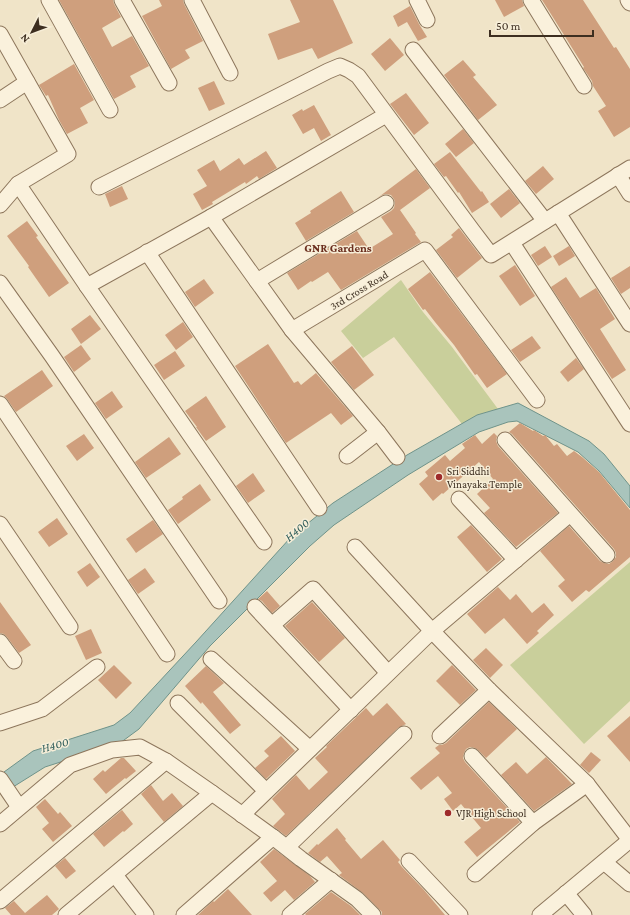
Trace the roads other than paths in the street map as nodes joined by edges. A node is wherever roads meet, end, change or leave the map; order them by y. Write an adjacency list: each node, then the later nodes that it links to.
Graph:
1 (49, 0): 16 (street)
2 (122, 0): 13 (street)
3 (192, 0): 11 (street)
4 (417, 0): 8 (street)
5 (531, 0): 14 (street)
6 (628, 0): 7 (street)
7 (630, 3)
8 (427, 20)
9 (0, 34): 12 (street)
10 (413, 50): 25 (street)
11 (230, 73)
12 (27, 82): 15 (street); 19 (street)
13 (168, 83)
14 (584, 86)
15 (0, 100)
16 (110, 110)
17 (386, 115): 20 (street); 24 (street); 26 (street)
18 (624, 172): 21 (street); 25 (street)
19 (18, 184): 22 (street); 30 (street)
20 (99, 187)
21 (630, 194)
22 (1, 199)
23 (386, 203): 28 (street)
24 (211, 217): 27 (street); 28 (street)
25 (552, 217): 26 (street); 31 (street)
26 (512, 242): 35 (street)
27 (148, 252): 30 (street); 41 (street)
28 (257, 281): 32 (street)
29 (0, 283): 48 (street)
30 (87, 286): 44 (street)
31 (630, 324)
32 (292, 330): 33 (street, 3rd Cross Road); 36 (street)
33 (537, 400)
34 (0, 404): 54 (street)
35 (630, 424)
36 (378, 432): 38 (street); 39 (street)
37 (505, 440): 42 (street)
38 (347, 456)
39 (398, 457)
40 (459, 499): 47 (street)
41 (319, 508)
42 (570, 514): 46 (street); 47 (street)
43 (0, 524): 51 (street)
44 (264, 542)
45 (355, 546): 52 (street)
46 (607, 555)
47 (516, 560): 52 (street)
48 (219, 601)
49 (256, 606): 50 (street)
50 (272, 625): 58 (street); 61 (street)
51 (70, 627)
52 (432, 631): 58 (street); 59 (street)
53 (0, 642): 56 (street)
54 (167, 654)
55 (210, 659): 65 (street)
56 (14, 661)
57 (97, 667): 62 (street)
58 (388, 673): 61 (street)
59 (489, 690): 64 (street); 69 (street)
60 (178, 703): 70 (street)
61 (350, 710): 65 (street)
62 (0, 723)
63 (404, 734): 78 (street)
64 (440, 736)
65 (310, 749): 70 (street)
66 (472, 756): 74 (street)
67 (166, 761): 71 (street); 72 (street); 86 (street)
68 (1, 780): 72 (street)
69 (587, 784): 74 (street); 77 (street)
70 (266, 791): 73 (street)
71 (212, 793): 73 (street); 81 (street)
72 (15, 802): 75 (street)
73 (242, 815): 76 (street)
74 (533, 823): 82 (street)
75 (0, 824)
76 (274, 837): 78 (street); 90 (street)
77 (630, 840): 80 (street)
78 (287, 847): 83 (street)
79 (409, 861): 92 (street)
80 (604, 862): 84 (street); 85 (street)
81 (115, 874): 88 (street); 89 (street)
82 (475, 874)
83 (331, 880): 87 (street); 91 (street)
84 (630, 884)
85 (566, 893): 93 (street); 94 (street)
86 (0, 901)
87 (293, 914)
88 (66, 915)
89 (146, 915)
90 (184, 915)
91 (373, 915)
92 (460, 915)
93 (540, 915)
94 (584, 915)

